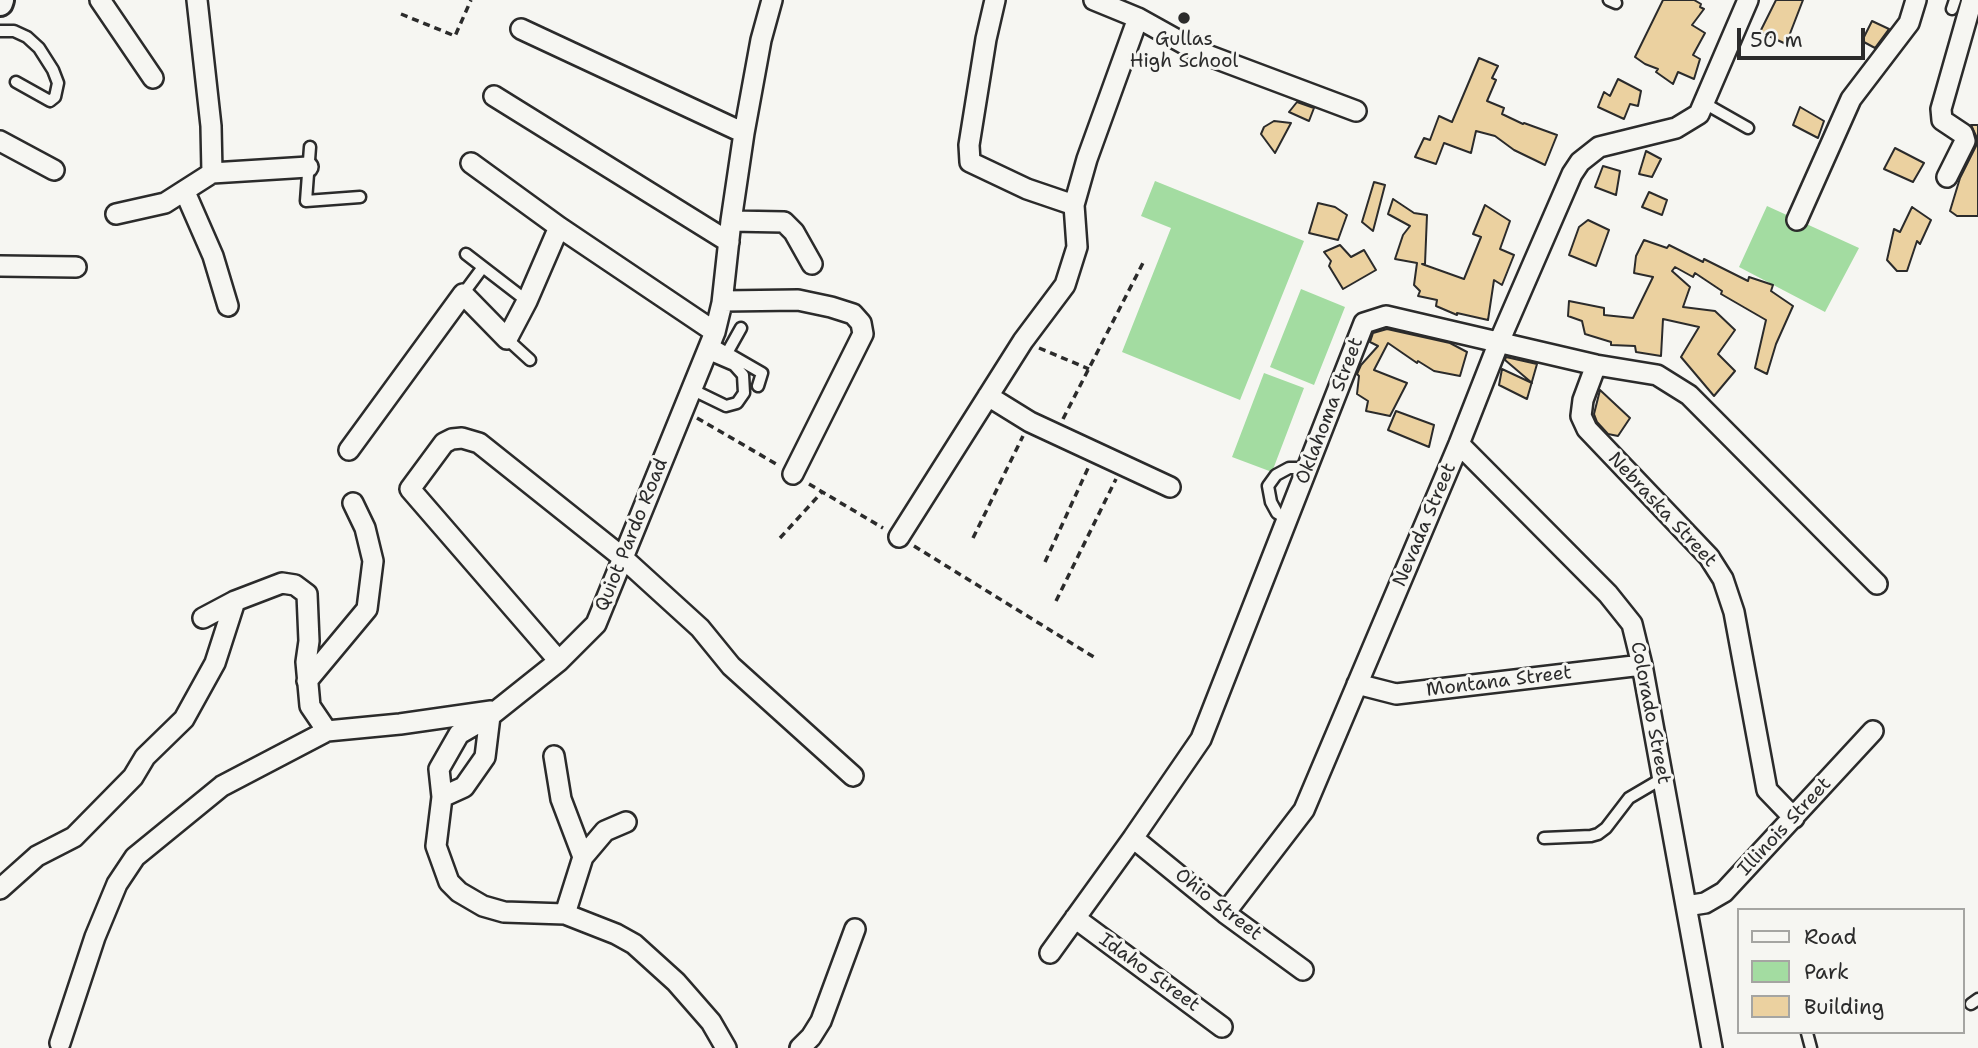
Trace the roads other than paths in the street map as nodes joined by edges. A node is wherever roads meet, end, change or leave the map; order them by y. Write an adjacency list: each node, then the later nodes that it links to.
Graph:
1 (100, 0): 13 (street)
2 (197, 0): 24 (street)
3 (772, 0): 19 (street, Quiot Pardo Road)
4 (995, 0): 28 (street)
5 (1094, 0): 9 (street)
6 (1748, 0): 16 (street)
7 (1916, 0): 30 (street)
8 (1972, 0): 25 (street)
9 (1116, 4): 10 (street)
10 (1138, 18): 17 (street); 28 (street)
11 (521, 29): 19 (street)
12 (0, 31): 14 (lane)
13 (153, 78)
14 (16, 82)
15 (495, 96): 33 (street)
16 (1704, 103): 18 (lane); 45 (street, Nevada Street)
17 (1356, 111)
18 (1748, 128)
19 (744, 133): 31 (street, Quiot Pardo Road)
20 (0, 141): 23 (street)
21 (309, 157): 24 (street); 27 (lane)
22 (471, 163): 32 (street)
23 (54, 170)
24 (212, 173): 26 (street)
25 (1947, 177)
26 (185, 192): 29 (street); 42 (street)
27 (360, 197)
28 (1074, 205): 51 (street)
29 (116, 214)
30 (1797, 220)
31 (731, 221): 33 (street, Quiot Pardo Road); 35 (street)
32 (559, 227): 40 (street); 46 (street)
33 (729, 242): 41 (street, Quiot Pardo Road)
34 (466, 254): 38 (lane)
35 (812, 264)
36 (0, 266): 37 (street)
37 (76, 267)
38 (483, 267): 39 (lane); 40 (lane)
39 (463, 294): 44 (street); 53 (street)
40 (527, 301): 44 (street)
41 (723, 301): 46 (street, Quiot Pardo Road); 55 (street)
42 (228, 306)
43 (741, 328): 46 (lane)
44 (507, 339): 47 (lane)
45 (1499, 342): 48 (street, Oklahoma Street); 52 (street, Nevada Street); 54 (street, Oklahoma Street)
46 (714, 345): 49 (lane); 50 (street, Quiot Pardo Road); 50 (lane)
47 (530, 360)
48 (1596, 365): 61 (street, Oklahoma Street); 75 (street, Nebraska Street)
49 (758, 386)
50 (691, 389): 60 (street, Quiot Pardo Road)
51 (988, 396): 56 (street); 59 (street)
52 (1459, 444): 65 (street, Colorado Street); 67 (street, Nevada Street)
53 (349, 450)
54 (1307, 468): 58 (street, Oklahoma Street); 58 (lane)
55 (793, 474)
56 (1170, 487)
57 (353, 503): 66 (street)
58 (1287, 519): 77 (street, Oklahoma Street)
59 (899, 537)
60 (622, 557): 64 (street, Quiot Pardo Road); 64 (street); 72 (street)
61 (1877, 584)
62 (236, 601): 63 (street); 66 (street); 80 (street)
63 (203, 618)
64 (559, 662): 68 (street, Quiot Pardo Road)
65 (1642, 665): 67 (street, Montana Street); 73 (street, Colorado Street)
66 (307, 681): 69 (street)
67 (1357, 684): 82 (street, Nevada Street)
68 (492, 713): 69 (street); 74 (street); 74 (street, Quiot Pardo Road)
69 (327, 731): 89 (street)
70 (1873, 731): 75 (street, Illinois Street)
71 (554, 757): 79 (street)
72 (853, 776)
73 (1663, 778): 78 (lane); 81 (street, Colorado Street)
74 (442, 797): 83 (street)
75 (1794, 818): 81 (street, Illinois Street)
76 (626, 822): 79 (street)
77 (1133, 838): 82 (street, Ohio Street); 84 (street, Oklahoma Street)
78 (1544, 838)
79 (583, 857): 83 (street)
80 (0, 889)
81 (1686, 906): 92 (street, Colorado Street)
82 (1225, 913): 87 (street, Ohio Street)
83 (565, 914): 90 (street)
84 (1075, 918): 86 (street, Oklahoma Street); 88 (street, Idaho Street)
85 (855, 929): 91 (street)
86 (1050, 953)
87 (1303, 971)
88 (1222, 1027)
89 (60, 1042)
90 (726, 1048)
91 (800, 1048)
92 (1712, 1048)

